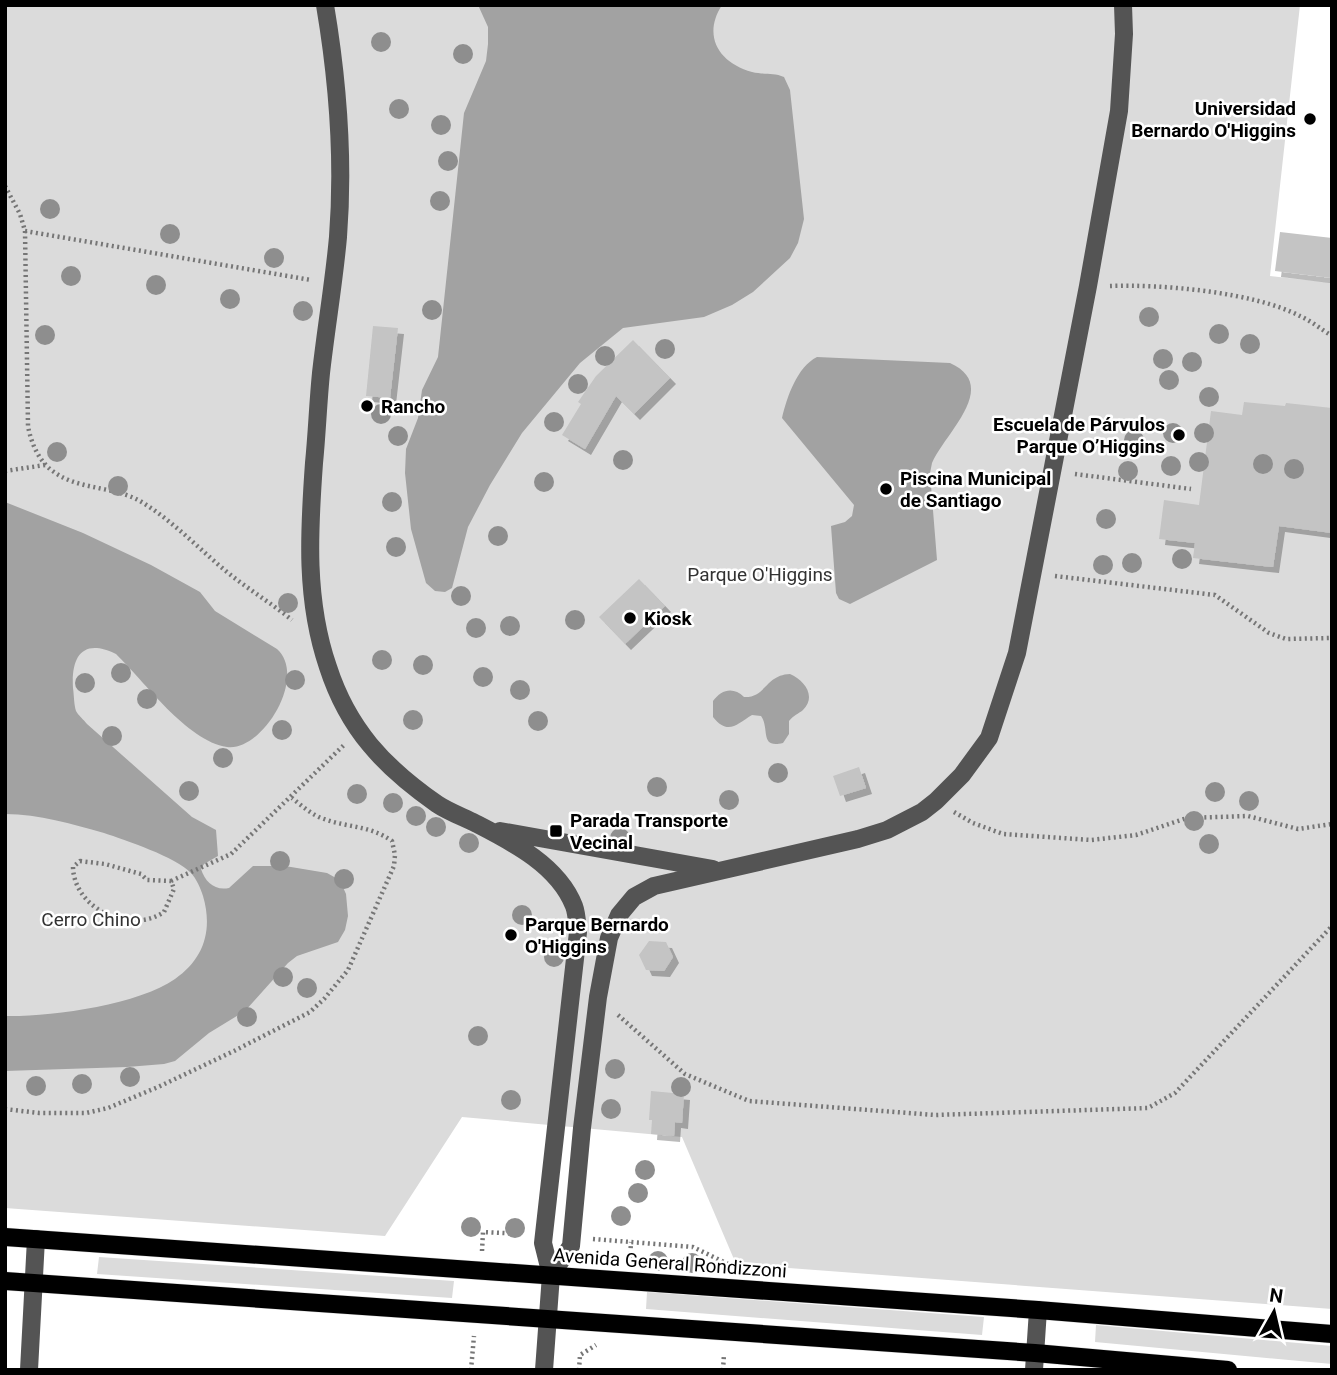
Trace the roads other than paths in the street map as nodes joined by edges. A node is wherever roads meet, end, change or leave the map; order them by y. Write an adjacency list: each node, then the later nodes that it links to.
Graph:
1 (325, 5): 3 (street)
2 (1123, 5): 4 (street)
3 (486, 829): 4 (street); 7 (street)
4 (723, 871): 7 (street)
5 (5, 1237): 6 (main road, Avenida General Rondizzoni)
6 (36, 1239): 7 (main road, Avenida General Rondizzoni); 9 (street)
7 (551, 1275): 10 (main road, Avenida General Rondizzoni); 11 (street)
8 (5, 1281): 9 (main road)
9 (32, 1283): 11 (main road); 14 (street)
10 (1038, 1310): 12 (main road, Avenida General Rondizzoni); 13 (street)
11 (548, 1319): 13 (main road); 15 (street)
12 (1332, 1334)
13 (1035, 1361): 16 (main road)
14 (29, 1370)
15 (544, 1370)
16 (1228, 1370)

